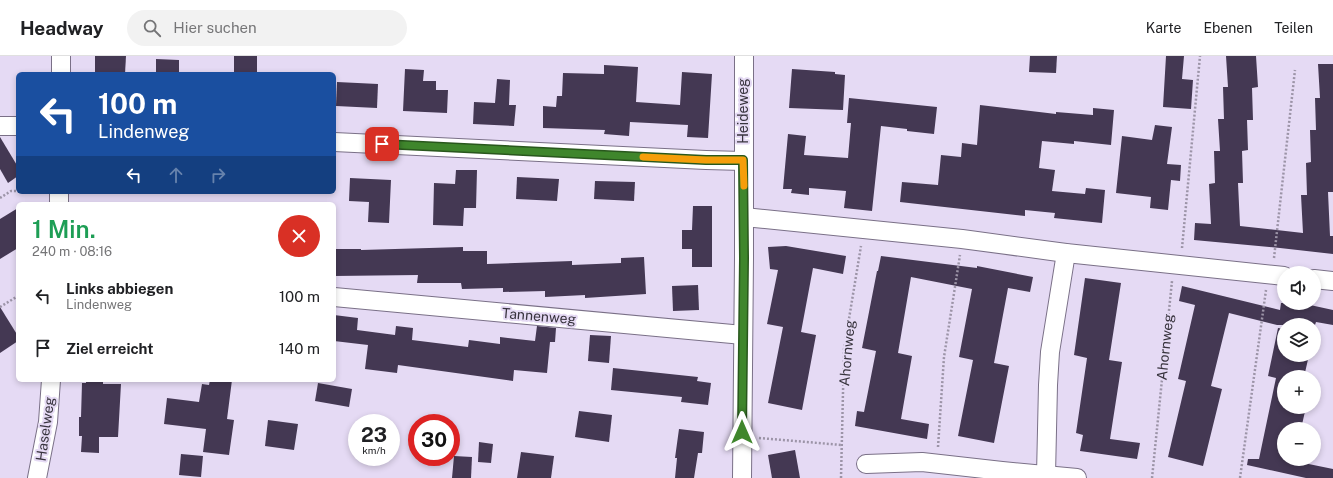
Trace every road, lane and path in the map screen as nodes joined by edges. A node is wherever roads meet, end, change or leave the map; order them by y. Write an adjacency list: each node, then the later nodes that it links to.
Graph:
1 (61, 56): 5 (street)
2 (744, 56): 9 (street, Heideweg)
3 (1200, 56): 17 (path, Ahornweg)
4 (1295, 70): 16 (path)
5 (61, 72)
6 (0, 126): 7 (street)
7 (16, 126)
8 (336, 142): 9 (street)
9 (743, 160): 12 (street, Heideweg)
10 (16, 191): 11 (path)
11 (0, 198)
12 (744, 217): 13 (street); 25 (street, Heideweg)
13 (864, 230): 14 (street); 28 (path, Ahornweg)
14 (962, 239): 15 (street); 29 (path)
15 (1066, 253): 17 (street); 31 (street)
16 (1274, 259)
17 (1177, 264): 18 (street); 36 (path, Ahornweg)
18 (1277, 275)
19 (1321, 280): 20 (street)
20 (1333, 281)
21 (1267, 283): 37 (path)
22 (16, 297): 24 (path)
23 (336, 297): 25 (street, Tannenweg)
24 (0, 307)
25 (743, 335): 33 (street, Heideweg)
26 (51, 382): 32 (street, Haselweg)
27 (753, 437): 28 (path)
28 (842, 445): 34 (path, Ahornweg)
29 (937, 463): 30 (street); 31 (street)
30 (866, 464)
31 (1046, 475): 35 (street)
32 (37, 478)
33 (742, 478)
34 (841, 478)
35 (1077, 478)
36 (1152, 478)
37 (1240, 478)

